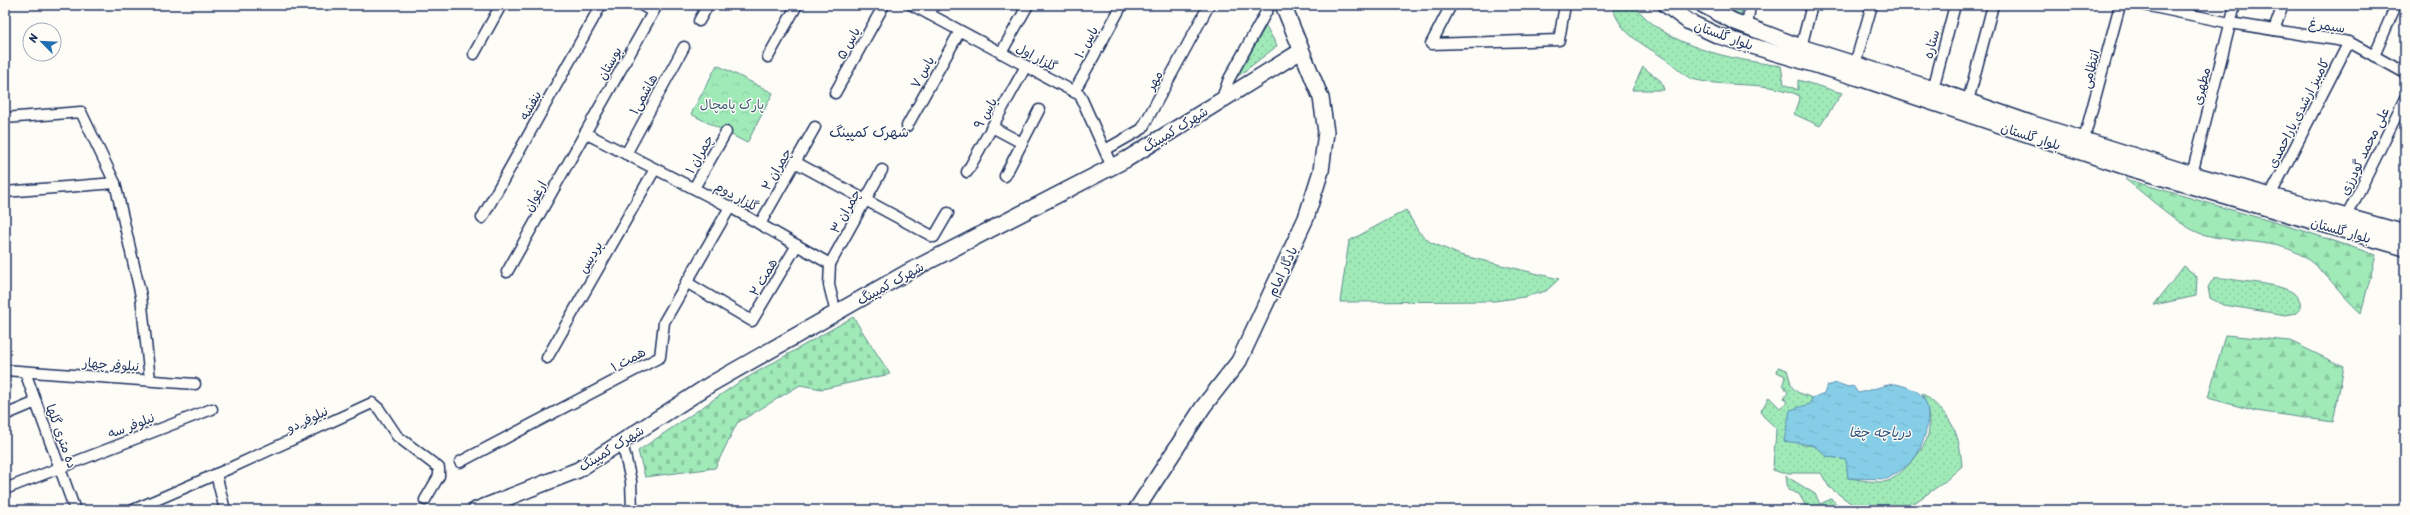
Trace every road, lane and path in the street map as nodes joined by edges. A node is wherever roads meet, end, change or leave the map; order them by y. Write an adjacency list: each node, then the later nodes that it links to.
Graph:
1 (501, 5): 40 (street)
2 (601, 5): 78 (street, بنفشه)
3 (641, 5): 27 (street)
4 (708, 5): 30 (street)
5 (797, 5): 41 (street)
6 (884, 5): 48 (street, یاس ۵)
7 (912, 5): 29 (street, گلزار اول)
8 (1028, 5): 39 (street)
9 (1122, 5): 47 (street, یاس ۱۰)
10 (1210, 5): 61 (street, مهر)
11 (1270, 5): 50 (street)
12 (1283, 5): 38 (main road, یادگار امام)
13 (1451, 5): 14 (street)
14 (1565, 5)
15 (1687, 5): 28 (main road)
16 (1703, 5): 32 (main road, بلوار گلستان)
17 (1750, 5): 32 (street)
18 (1812, 5): 37 (street)
19 (1872, 5): 43 (street)
20 (1955, 5): 46 (street, ستاره)
21 (1993, 5): 51 (street)
22 (2120, 5): 59 (street, انتظامی)
23 (2144, 5): 31 (street, سیمرغ)
24 (2235, 5): 31 (street, مطهری)
25 (2282, 5): 33 (street)
26 (2396, 5): 42 (street)
27 (655, 8): 58 (street, بوستان)
28 (1669, 8): 82 (main road, بلوار گلستان)
29 (932, 10): 34 (street, گلزار اول)
30 (699, 21)
31 (2230, 23): 33 (street, سیمرغ); 68 (street, مطهری)
32 (1747, 27): 37 (main road, بلوار گلستان)
33 (2274, 30): 35 (street, سیمرغ)
34 (960, 31): 39 (street, گلزار اول); 54 (street, یاس ۷)
35 (2349, 42): 42 (street, سیمرغ); 73 (street, کامبیز ارشدی یاراحمدی)
36 (684, 47): 62 (street, هاشمی۱)
37 (1801, 47): 43 (main road, بلوار گلستان)
38 (1301, 51): 50 (main road, شهرک کمپینگ); 108 (main road, یادگار امام)
39 (1001, 53): 44 (street, گلزار اول)
40 (474, 54)
41 (768, 56)
42 (2374, 56): 45 (street, سیمرغ)
43 (1855, 64): 46 (main road, بلوار گلستان)
44 (1026, 66): 47 (street, گلزار اول); 56 (street, یاس ۹)
45 (2405, 72)
46 (1933, 89): 51 (main road, بلوار گلستان)
47 (1074, 92): 61 (street, گلزار اول)
48 (835, 93)
49 (2405, 98): 77 (street, علی محمد گودرزی)
50 (1221, 101): 64 (main road, شهرک کمپینگ)
51 (1968, 101): 59 (main road, بلوار گلستان)
52 (1039, 110): 60 (street)
53 (5, 118): 70 (street)
54 (907, 126)
55 (815, 127): 63 (street, چمران ۲)
56 (992, 127): 60 (street); 67 (street, یاس ۹)
57 (726, 132): 71 (street, چمران ۱)
58 (585, 133): 62 (street, گلزار دوم); 84 (street, ارغوان)
59 (2084, 139): 68 (main road, بلوار گلستان)
60 (1022, 143): 69 (street)
61 (1105, 150): 64 (street, گلزار اول)
62 (626, 154): 65 (street, گلزار دوم)
63 (796, 162): 74 (street); 79 (street, چمران ۲)
64 (1112, 167): 86 (main road, شهرک کمپینگ)
65 (655, 169): 71 (street, گلزار دوم); 87 (street, پردیس)
66 (882, 170): 74 (street, چمران ۳)
67 (967, 172)
68 (2192, 174): 73 (main road, بلوار گلستان)
69 (1005, 176)
70 (115, 183): 72 (street); 90 (street)
71 (694, 188): 75 (street, گلزار دوم)
72 (5, 192)
73 (2270, 196): 77 (main road, بلوار گلستان)
74 (865, 201): 76 (street); 83 (street, چمران ۳)
75 (730, 207): 79 (street, گلزار دوم); 85 (street, همت ۱)
76 (948, 213)
77 (2347, 216): 80 (main road, بلوار گلستان)
78 (482, 218)
79 (760, 224): 81 (street, گلزار دوم)
80 (2405, 233)
81 (797, 245): 83 (street, گلزار دوم); 85 (street, همت ۲)
82 (2405, 248)
83 (830, 264): 86 (street)
84 (507, 272)
85 (686, 282): 96 (street, همت ۱)
86 (836, 313): 95 (main road, شهرک کمپینگ)
87 (547, 358)
88 (5, 370): 89 (street, نیلوفر چهار)
89 (25, 372): 90 (street, نیلوفر چهار); 92 (street, ده متری گلها)
90 (150, 380): 91 (street, نیلوفر چهار)
91 (195, 384)
92 (36, 402): 94 (street); 97 (street, ده متری گلها)
93 (212, 408): 97 (street, نیلوفر سه)
94 (5, 414)
95 (622, 442): 106 (main road, شهرک کمپینگ); 107 (street)
96 (460, 462)
97 (60, 467): 99 (street, نیلوفر سه); 102 (street, ده متری گلها)
98 (216, 474): 100 (street, نیلوفر دو); 101 (street, نیلوفر دو); 105 (street)
99 (5, 489)
100 (156, 500): 103 (street, نیلوفر دو); 104 (street)
101 (426, 500)
102 (75, 510)
103 (133, 510)
104 (160, 510)
105 (225, 510)
106 (476, 510)
107 (632, 510)
108 (1136, 510)

